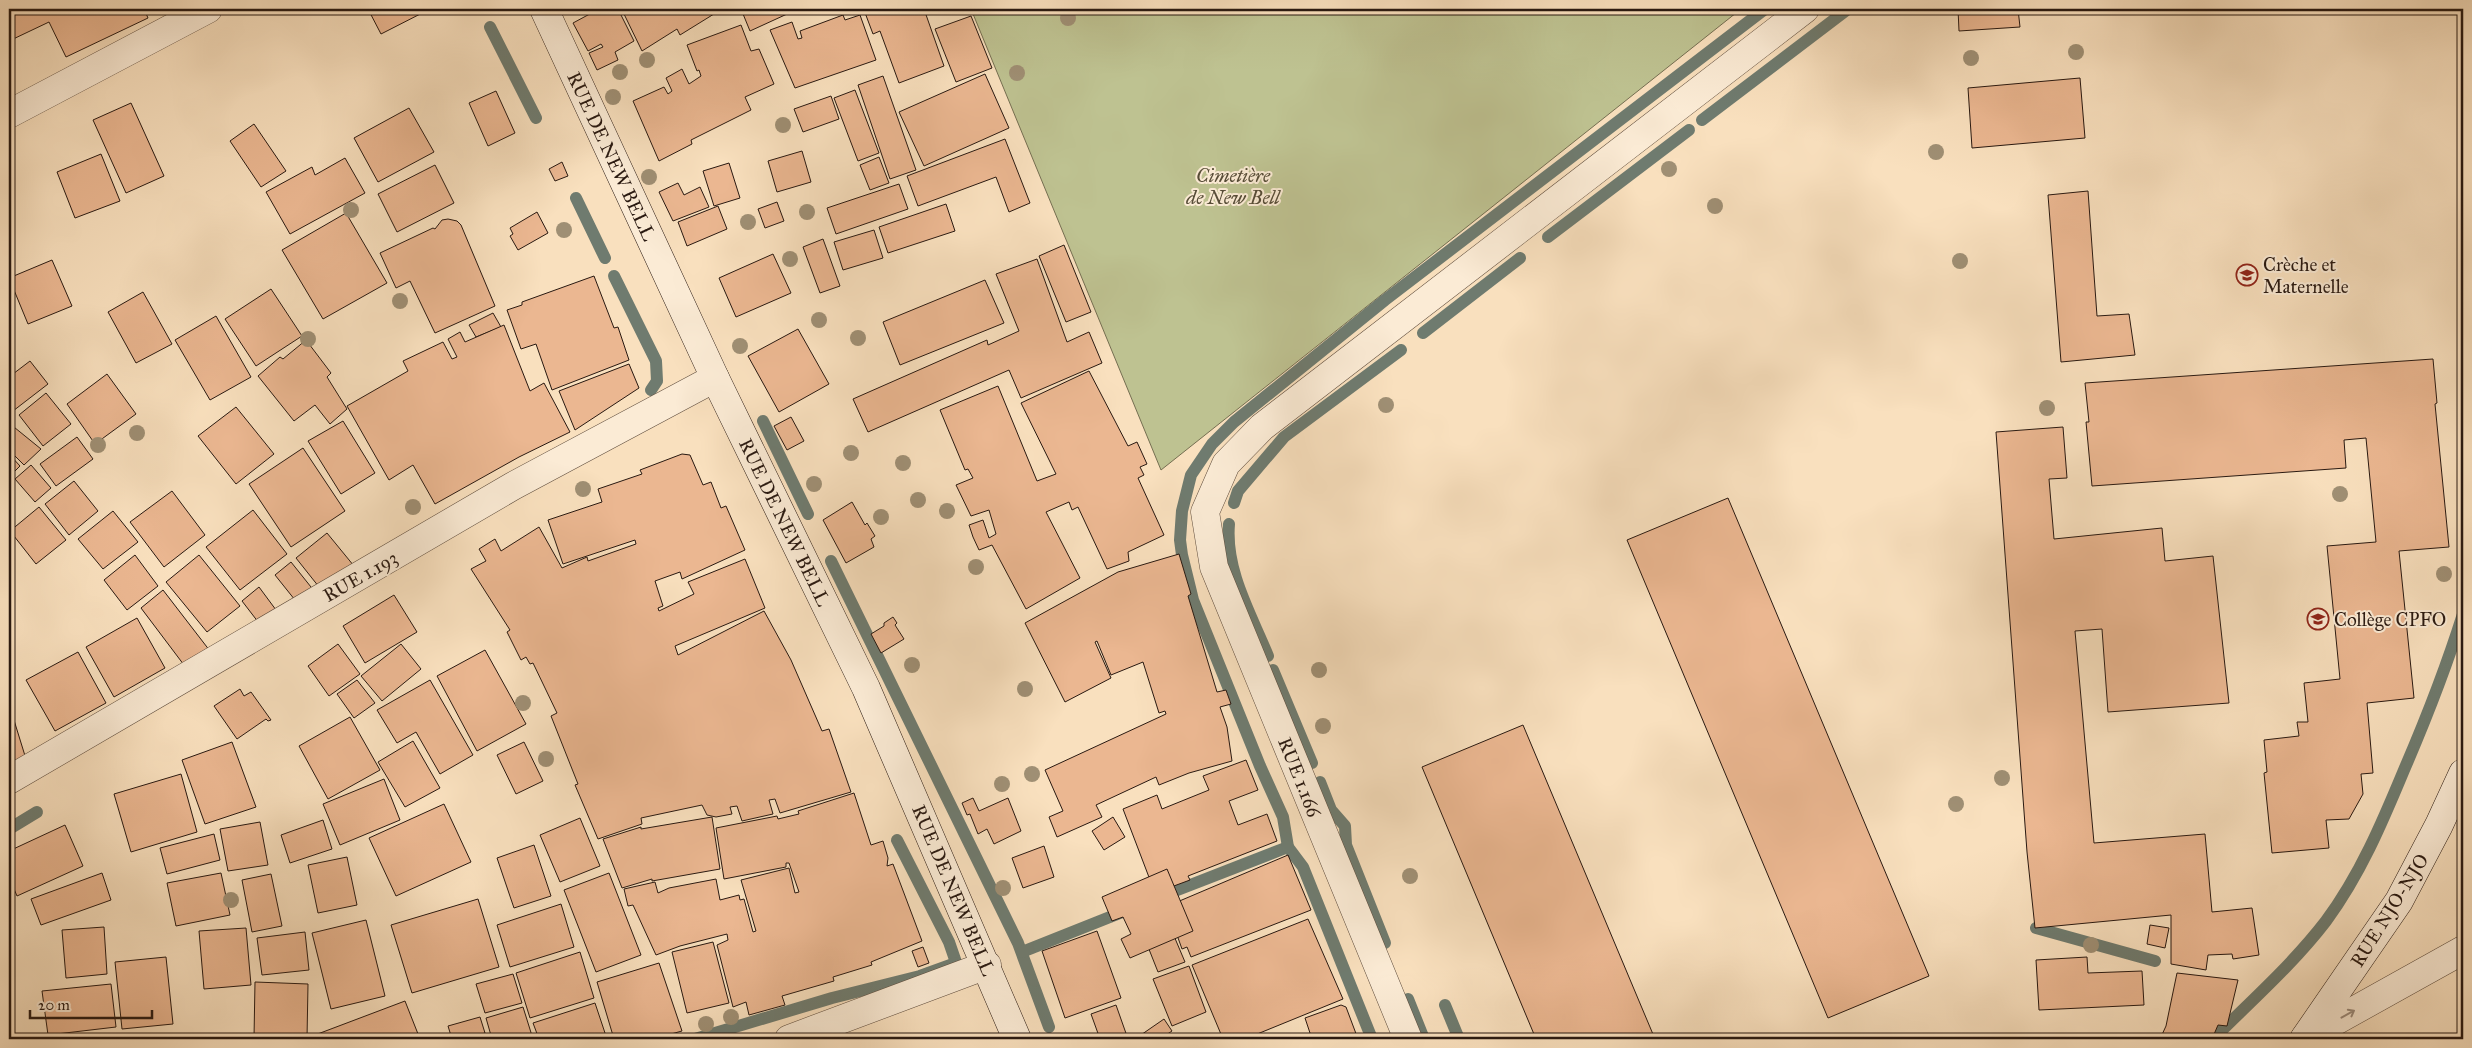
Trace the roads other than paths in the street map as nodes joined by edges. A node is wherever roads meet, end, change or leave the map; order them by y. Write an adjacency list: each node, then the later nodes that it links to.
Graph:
1 (208, 9): 4 (street)
2 (544, 9): 5 (street, RUE DE NEW BELL)
3 (1805, 9): 12 (street, RUE 1.166)
4 (9, 114)
5 (715, 378): 7 (street, RUE 1.193); 9 (street, RUE DE NEW BELL)
6 (2463, 774): 13 (street, RUE NJO-NJO)
7 (9, 780)
8 (2463, 950): 13 (street, one-way to 8)
9 (987, 965): 10 (street); 11 (street, RUE DE NEW BELL)
10 (789, 1039)
11 (1017, 1039)
12 (1408, 1039)
13 (2304, 1039)

